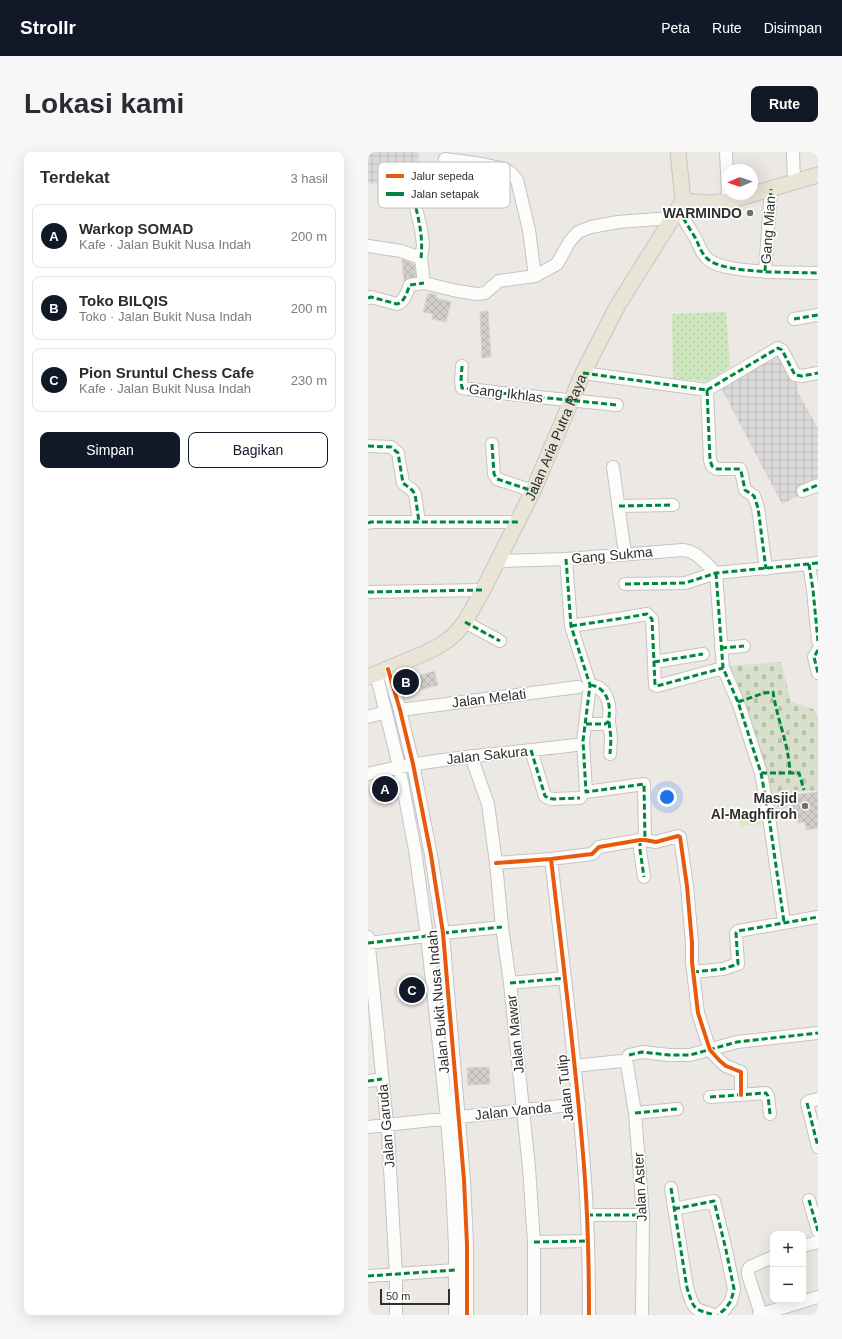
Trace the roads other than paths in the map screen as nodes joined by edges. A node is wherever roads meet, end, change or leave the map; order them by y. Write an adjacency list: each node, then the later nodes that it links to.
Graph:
1 (678, 152): 14 (main road)
2 (726, 152): 6 (street)
3 (793, 152): 9 (street)
4 (445, 156): 5 (street)
5 (473, 162)
6 (727, 164)
7 (510, 172): 19 (street)
8 (818, 175): 9 (main road)
9 (794, 182): 10 (main road)
10 (771, 188): 11 (main road); 17 (street, Gang Mian)
11 (758, 190)
12 (722, 198): 14 (main road)
13 (416, 208): 16 (street)
14 (678, 210): 17 (street); 19 (street); 25 (main road, Jalan Aria Putra Raya)
15 (368, 246): 16 (street)
16 (421, 258): 20 (street)
17 (765, 271): 18 (street)
18 (818, 273)
19 (534, 276): 20 (street)
20 (424, 283): 21 (street)
21 (368, 298)
22 (818, 315): 23 (street)
23 (794, 319)
24 (462, 366): 28 (street, Gang Ikhlas)
25 (583, 373): 27 (street); 28 (main road, Jalan Aria Putra Raya)
26 (818, 373): 27 (street)
27 (707, 390): 45 (street)
28 (570, 400): 29 (street); 34 (main road, Jalan Aria Putra Raya)
29 (617, 405)
30 (492, 444): 34 (street)
31 (368, 446): 38 (street)
32 (613, 468): 37 (street)
33 (818, 484): 35 (street)
34 (532, 491): 39 (main road, Jalan Aria Putra Raya)
35 (803, 491)
36 (673, 505): 37 (street)
37 (619, 506): 41 (street)
38 (420, 522): 39 (street); 40 (street)
39 (518, 522): 43 (main road, Jalan Aria Putra Raya)
40 (368, 523)
41 (625, 554): 42 (street, Gang Sukma); 46 (street, Gang Sukma)
42 (566, 560): 43 (street, Gang Sukma); 51 (street)
43 (498, 561): 48 (main road, Jalan Aria Putra Raya)
44 (813, 563): 45 (street); 53 (street)
45 (766, 569): 46 (street)
46 (716, 574): 47 (street); 55 (street)
47 (625, 584)
48 (483, 590): 49 (street); 50 (main road, Jalan Aria Putra Raya)
49 (368, 592)
50 (465, 622): 52 (street); 60 (main road, Jalan Aria Putra Raya)
51 (571, 626): 58 (street); 62 (street)
52 (500, 640)
53 (818, 640)
54 (744, 646): 55 (street)
55 (721, 648): 59 (street)
56 (818, 650): 61 (street)
57 (703, 654): 58 (street)
58 (654, 662): 59 (street)
59 (723, 668): 82 (street)
60 (377, 673): 64 (street, Jalan Bukit Nusa Indah); 65 (street, Jalan Bukit Nusa Indah)
61 (818, 673)
62 (590, 685): 67 (street); 68 (street)
63 (578, 687): 64 (street, Jalan Melati)
64 (400, 710): 73 (street, Jalan Bukit Nusa Indah)
65 (386, 712): 66 (street); 74 (street, Jalan Bukit Nusa Indah)
66 (368, 717)
67 (609, 722): 68 (street); 71 (street)
68 (586, 724): 77 (street)
69 (575, 745): 70 (street, Jalan Sakura)
70 (531, 750): 72 (street, Jalan Sakura); 76 (street)
71 (610, 754)
72 (471, 756): 73 (street, Jalan Sakura); 79 (street, Jalan Mawar)
73 (413, 764): 74 (street, Jalan Sakura); 84 (street, Jalan Bukit Nusa Indah)
74 (399, 766): 75 (street, Jalan Sakura); 85 (street, Jalan Bukit Nusa Indah)
75 (368, 774)
76 (580, 798)
77 (643, 840): 78 (street); 80 (street); 87 (street)
78 (551, 859): 79 (street); 88 (street, Jalan Tulip)
79 (496, 863): 83 (street, Jalan Mawar)
80 (644, 878)
81 (818, 917): 82 (street)
82 (784, 922): 87 (street)
83 (502, 927): 84 (street); 89 (street, Jalan Mawar)
84 (443, 933): 104 (street, Jalan Bukit Nusa Indah)
85 (427, 936): 86 (street); 104 (street, Jalan Bukit Nusa Indah)
86 (368, 941): 94 (street, Jalan Garuda)
87 (693, 972): 91 (street)
88 (565, 978): 89 (street); 93 (street, Jalan Tulip)
89 (510, 983): 100 (street, Jalan Mawar)
90 (818, 1034): 91 (street)
91 (710, 1050): 92 (street); 96 (street)
92 (627, 1058): 93 (street); 102 (street, Jalan Aster)
93 (574, 1066): 99 (street, Jalan Tulip)
94 (382, 1079): 95 (street); 105 (street, Jalan Garuda)
95 (368, 1081)
96 (741, 1095): 97 (street); 103 (street)
97 (710, 1097)
98 (818, 1099): 107 (street)
99 (579, 1104): 100 (street, Jalan Vanda); 111 (street, Jalan Tulip)
100 (524, 1109): 104 (street, Jalan Vanda); 115 (street, Jalan Mawar)
101 (677, 1109): 102 (street)
102 (635, 1113): 112 (street, Jalan Aster)
103 (770, 1114)
104 (453, 1118): 105 (street, Jalan Vanda); 119 (street, Jalan Bukit Nusa Indah); 125 (street, Jalan Bukit Nusa Indah)
105 (387, 1125): 106 (street, Jalan Vanda); 120 (street, Jalan Garuda)
106 (368, 1127)
107 (818, 1147)
108 (671, 1188): 110 (street)
109 (809, 1200): 113 (street)
110 (674, 1209): 129 (street); 130 (street)
111 (587, 1215): 112 (street); 114 (street, Jalan Tulip)
112 (643, 1215): 128 (street, Jalan Aster)
113 (818, 1230)
114 (588, 1241): 115 (street); 127 (street, Jalan Tulip)
115 (534, 1242): 126 (street, Jalan Mawar)
116 (818, 1242): 117 (street)
117 (806, 1245)
118 (770, 1258): 131 (street)
119 (455, 1270): 120 (street); 124 (street, Jalan Bukit Nusa Indah)
120 (396, 1275): 121 (street); 123 (street, Jalan Garuda)
121 (368, 1276)
122 (818, 1297): 131 (street)
123 (396, 1315)
124 (455, 1315)
125 (467, 1315)
126 (534, 1315)
127 (589, 1315)
128 (642, 1315)
129 (715, 1315)
130 (718, 1315)
131 (760, 1315)

